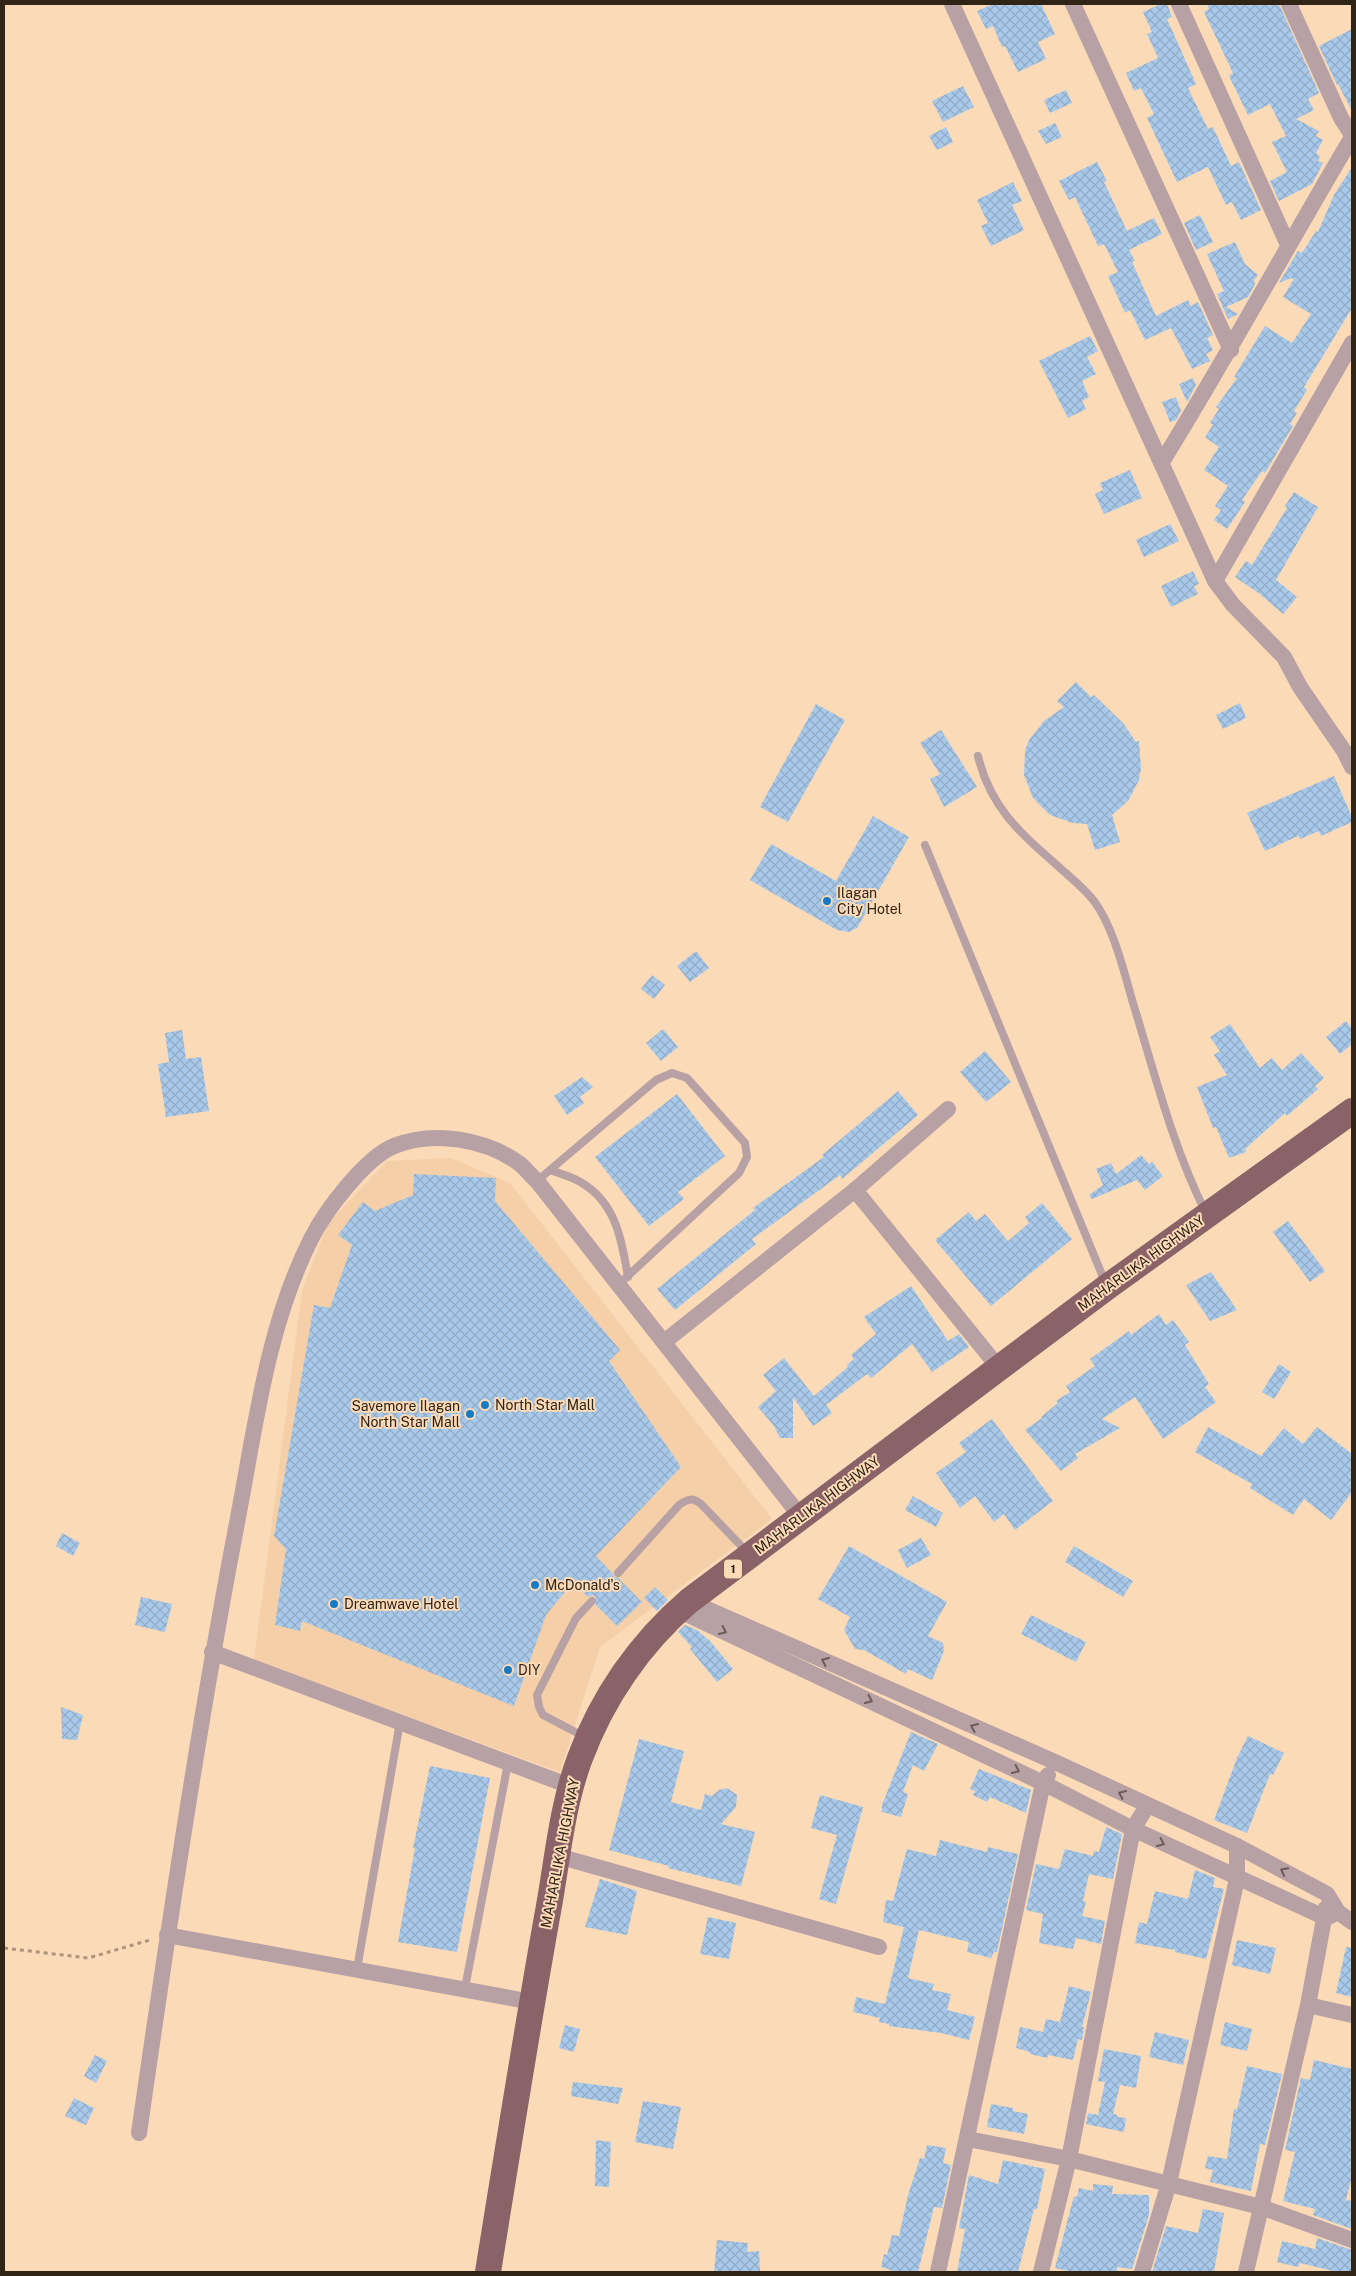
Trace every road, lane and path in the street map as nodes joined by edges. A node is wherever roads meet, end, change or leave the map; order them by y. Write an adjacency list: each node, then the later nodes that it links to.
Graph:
1 (952, 4): 9 (street)
2 (1073, 4): 8 (street)
3 (1179, 4): 6 (street)
4 (1289, 4): 5 (street)
5 (1352, 136): 6 (street)
6 (1288, 245): 8 (street)
7 (1352, 343): 10 (street)
8 (1231, 350): 9 (street)
9 (1162, 462): 10 (street)
10 (1215, 581): 11 (street)
11 (1348, 750): 13 (street)
12 (978, 756): 20 (lane)
13 (1352, 767)
14 (925, 845): 22 (lane)
15 (948, 1109): 19 (street)
16 (1352, 1111): 20 (highway, MAHARLIKA HIGHWAY / 1)
17 (550, 1170): 18 (lane); 21 (lane); 21 (lane)
18 (537, 1182): 21 (street); 30 (street)
19 (854, 1190): 23 (street); 24 (street)
20 (1207, 1214): 22 (highway, MAHARLIKA HIGHWAY / 1)
21 (623, 1281): 23 (street)
22 (1107, 1287): 24 (highway, MAHARLIKA HIGHWAY / 1)
23 (664, 1342): 25 (street)
24 (999, 1368): 25 (highway, MAHARLIKA HIGHWAY / 1)
25 (801, 1517): 26 (highway, MAHARLIKA HIGHWAY / 1)
26 (750, 1555): 27 (lane); 29 (highway, MAHARLIKA HIGHWAY / 1)
27 (618, 1573)
28 (592, 1601): 32 (lane)
29 (684, 1606): 32 (highway, MAHARLIKA HIGHWAY / 1); 33 (street, one-way to 29); 35 (street, one-way to 35)
30 (212, 1652): 31 (street); 44 (street)
31 (400, 1722): 34 (street); 47 (lane)
32 (588, 1738): 36 (highway, MAHARLIKA HIGHWAY / 1)
33 (1055, 1762): 35 (street); 37 (street, one-way to 33)
34 (508, 1763): 36 (street); 48 (lane)
35 (1043, 1782): 38 (street); 53 (street)
36 (570, 1786): 40 (highway, MAHARLIKA HIGHWAY / 1)
37 (1147, 1806): 38 (street); 39 (street)
38 (1133, 1830): 41 (street, one-way to 41); 54 (street)
39 (1238, 1846): 41 (street); 42 (street, one-way to 39)
40 (558, 1856): 45 (street); 49 (highway, MAHARLIKA HIGHWAY / 1)
41 (1238, 1879): 42 (street); 55 (street)
42 (1332, 1915): 43 (street); 50 (street)
43 (1352, 1922)
44 (168, 1935): 46 (path); 47 (street); 52 (street)
45 (879, 1947)
46 (4, 1948)
47 (357, 1969): 48 (street)
48 (465, 1988): 49 (street)
49 (532, 2002): 58 (highway, MAHARLIKA HIGHWAY / 1)
50 (1308, 2005): 51 (street); 56 (street)
51 (1352, 2015)
52 (139, 2133)
53 (968, 2138): 54 (street); 59 (street)
54 (1069, 2159): 55 (street); 60 (street)
55 (1169, 2183): 56 (street); 61 (street)
56 (1260, 2207): 57 (street); 62 (street)
57 (1352, 2238)
58 (488, 2272)
59 (938, 2272)
60 (1041, 2272)
61 (1142, 2272)
62 (1246, 2272)

